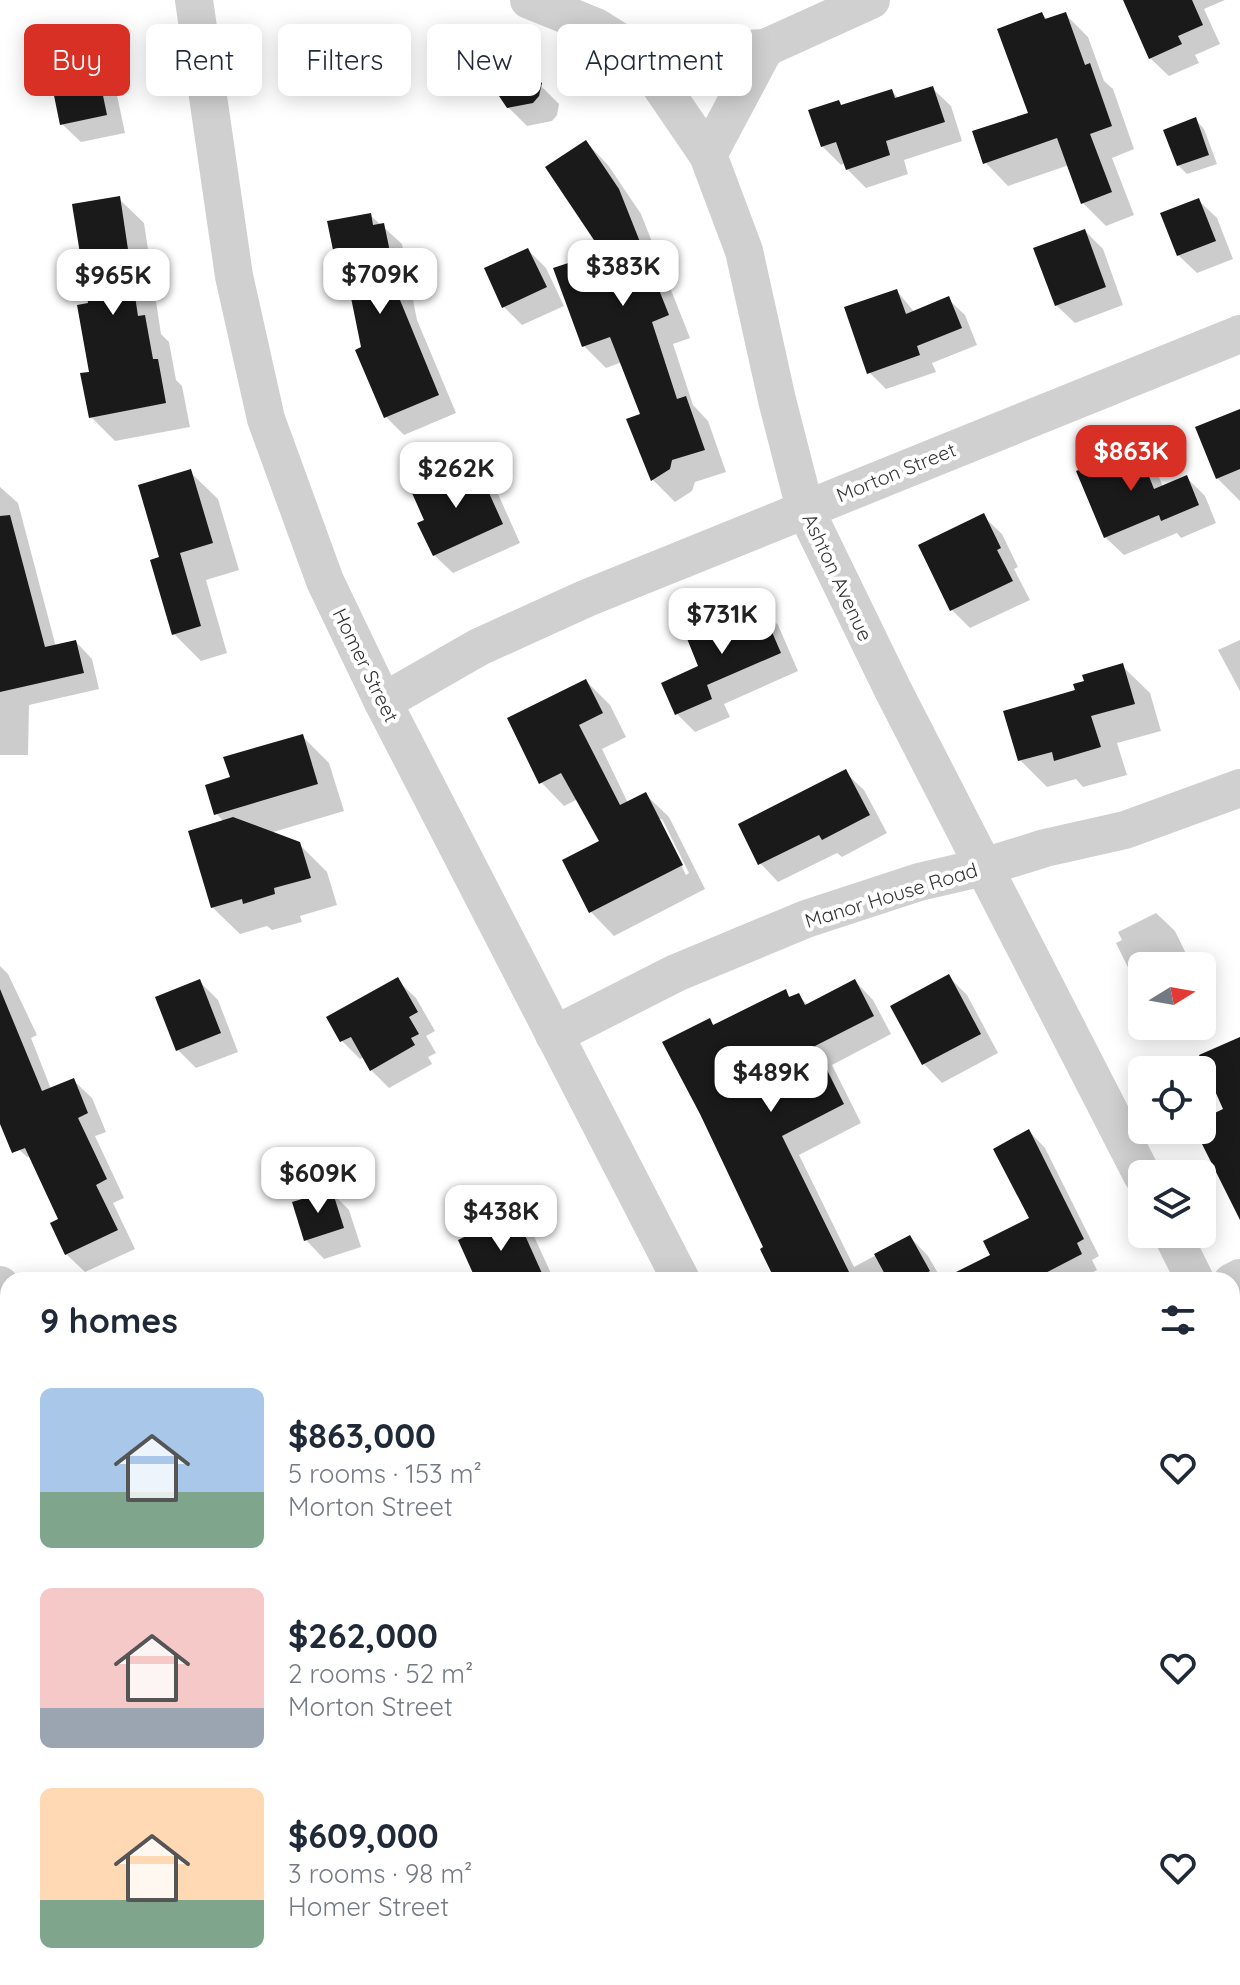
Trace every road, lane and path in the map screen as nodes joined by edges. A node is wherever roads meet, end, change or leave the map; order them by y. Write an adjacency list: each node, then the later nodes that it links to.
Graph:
1 (194, 0): 11 (street, Homer Street)
2 (871, 0): 5 (street)
3 (538, 2): 4 (street, Ashton Avenue)
4 (589, 24)
5 (765, 48): 6 (street); 8 (street)
6 (752, 49)
7 (668, 96): 8 (street, Ashton Avenue)
8 (708, 155): 10 (street, Ashton Avenue)
9 (1240, 334): 10 (street, Morton Street)
10 (805, 509): 11 (street, Morton Street); 13 (street, Ashton Avenue)
11 (383, 702): 14 (street, Homer Street)
12 (1240, 788): 13 (street, Manor House Road)
13 (984, 867): 14 (street, Manor House Road); 15 (street, Ashton Avenue)
14 (554, 1035): 17 (street, Homer Street)
15 (1134, 1160)
16 (1179, 1248): 18 (street)
17 (677, 1272)
18 (1191, 1272)

